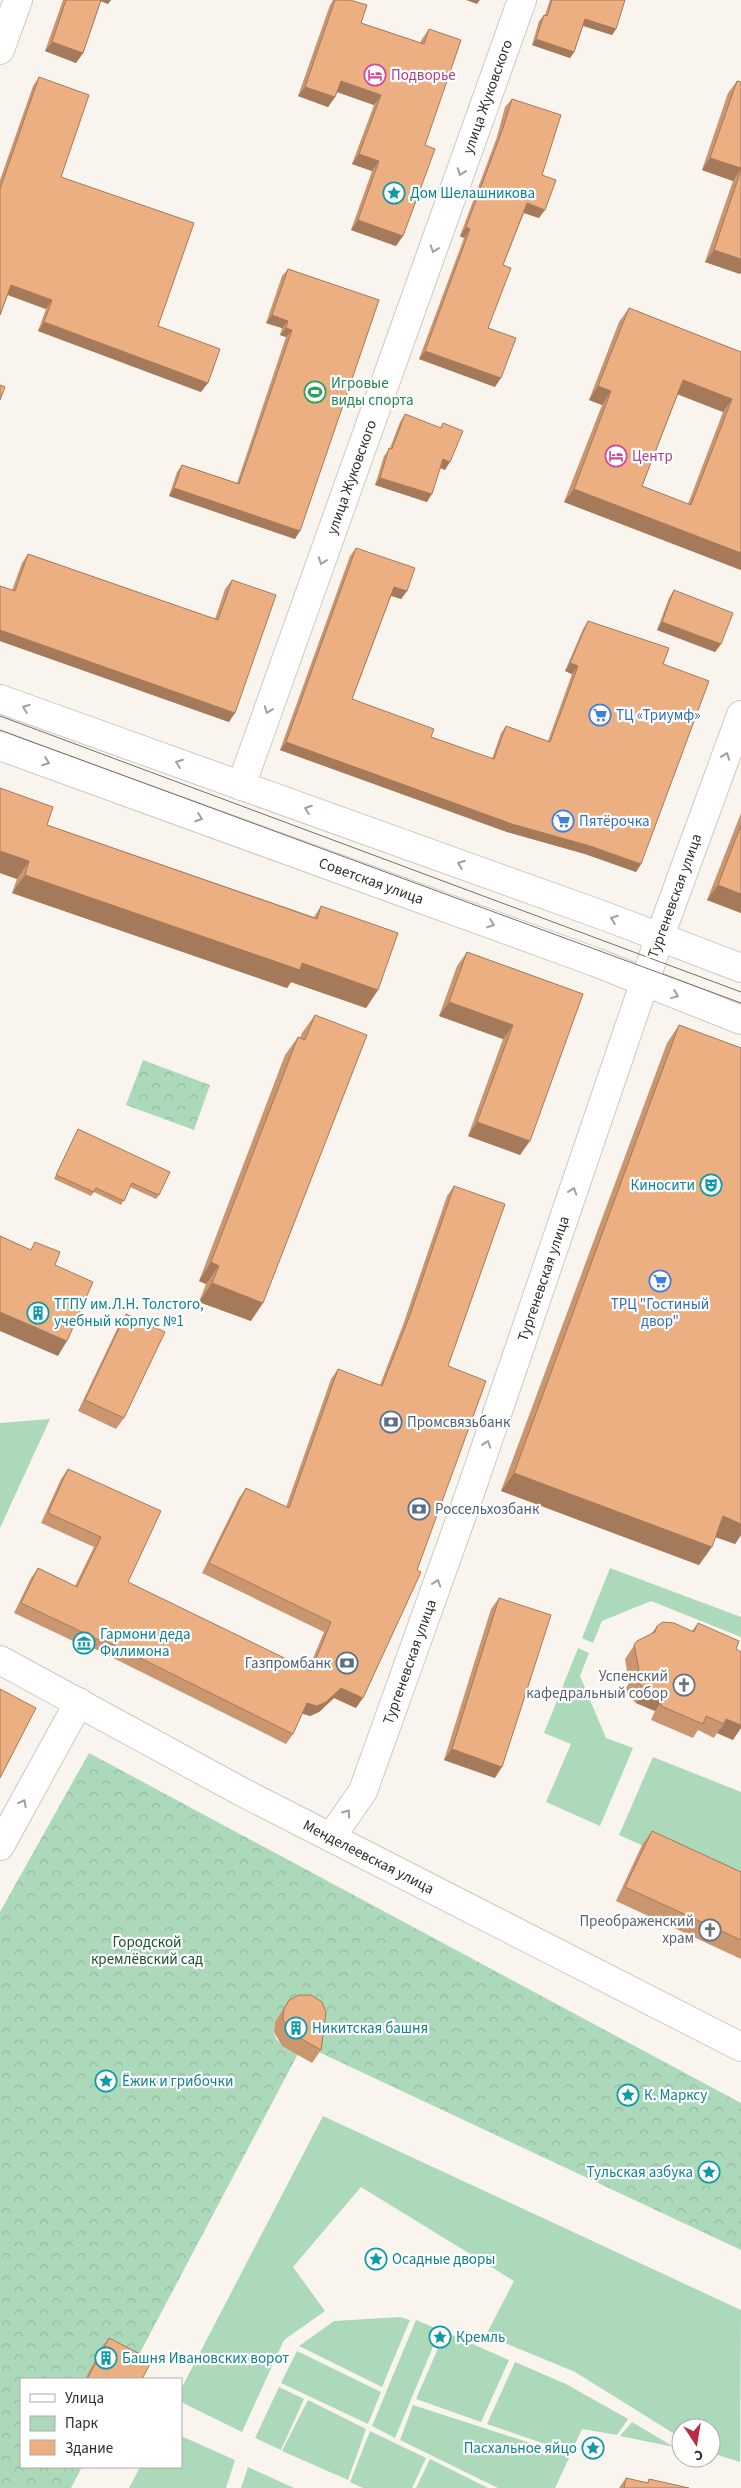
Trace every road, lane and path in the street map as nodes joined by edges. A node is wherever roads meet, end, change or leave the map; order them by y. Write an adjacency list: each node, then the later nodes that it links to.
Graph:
1 (18, 0): 3 (street)
2 (522, 0): 7 (street, улица Жуковского, one-way to 7)
3 (0, 50)
4 (0, 699): 7 (street, one-way to 4)
5 (741, 714): 8 (street, Тургеневская улица, one-way to 5)
6 (0, 746): 10 (street, Советская улица, one-way to 10)
7 (241, 786): 8 (street, one-way to 7)
8 (660, 936): 9 (street); 10 (street, Тургеневская улица)
9 (741, 968)
10 (644, 981): 11 (street, Советская улица, one-way to 11); 14 (street, Тургеневская улица, one-way to 10)
11 (741, 1020)
12 (0, 1660): 13 (street, Менделеевская улица)
13 (79, 1702): 14 (street, Менделеевская улица); 15 (street, one-way to 13)
14 (332, 1836): 16 (street, Менделеевская улица)
15 (0, 1846)
16 (741, 2047)

